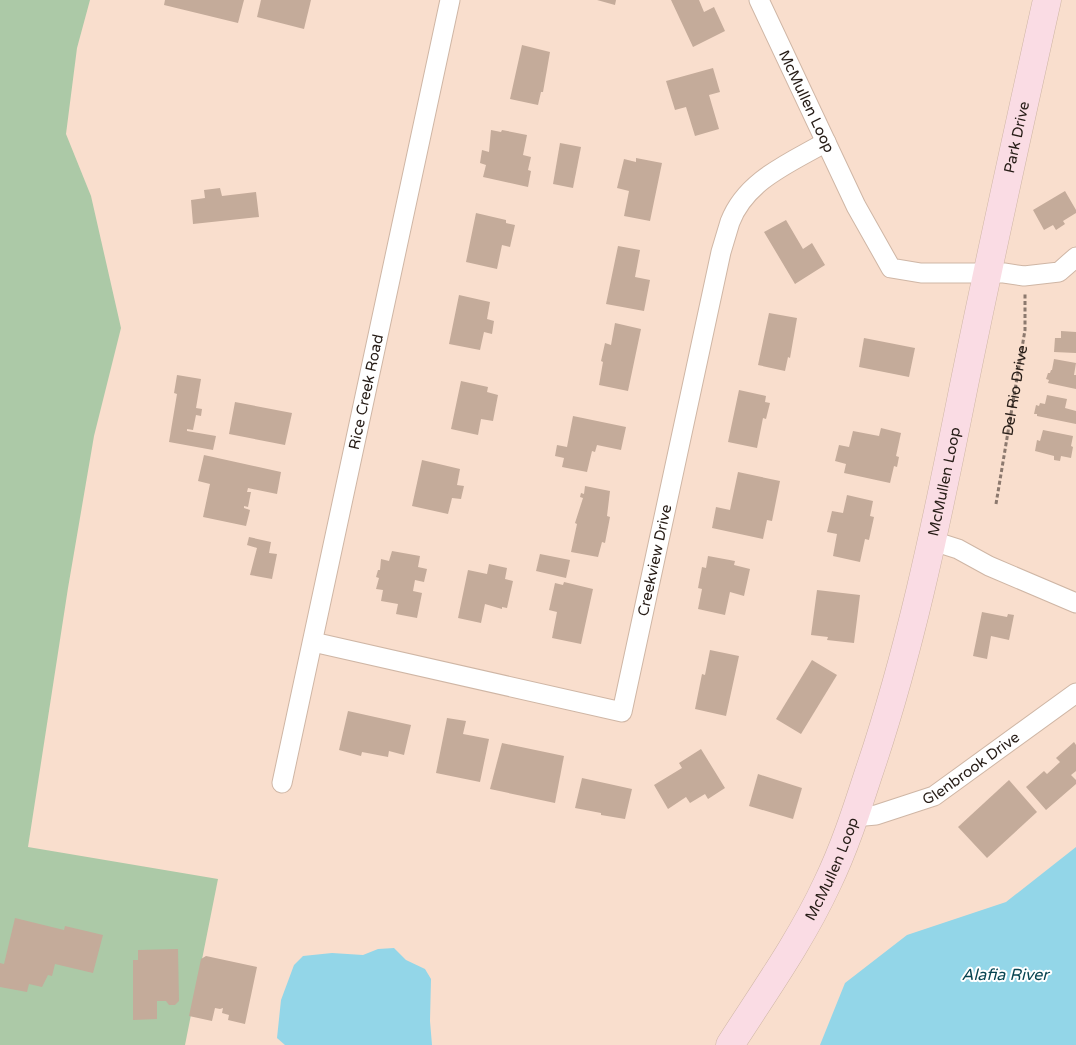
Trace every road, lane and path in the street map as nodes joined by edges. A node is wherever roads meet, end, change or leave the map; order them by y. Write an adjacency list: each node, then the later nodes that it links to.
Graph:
1 (450, 0): 11 (street, Rice Creek Road)
2 (759, 0): 4 (street, McMullen Loop)
3 (1047, 0): 6 (street, Park Drive)
4 (826, 142): 6 (street, McMullen Loop); 11 (street, Creekview Drive)
5 (1076, 257): 7 (street)
6 (987, 273): 7 (street); 9 (street, McMullen Loop)
7 (1024, 276): 8 (path, Del Rio Drive)
8 (996, 504)
9 (933, 541): 10 (street); 14 (street, McMullen Loop)
10 (1076, 603)
11 (313, 642): 13 (street, Rice Creek Road)
12 (1076, 693): 14 (street, Glenbrook Drive)
13 (282, 783)
14 (854, 817): 15 (street, McMullen Loop)
15 (730, 1045)

